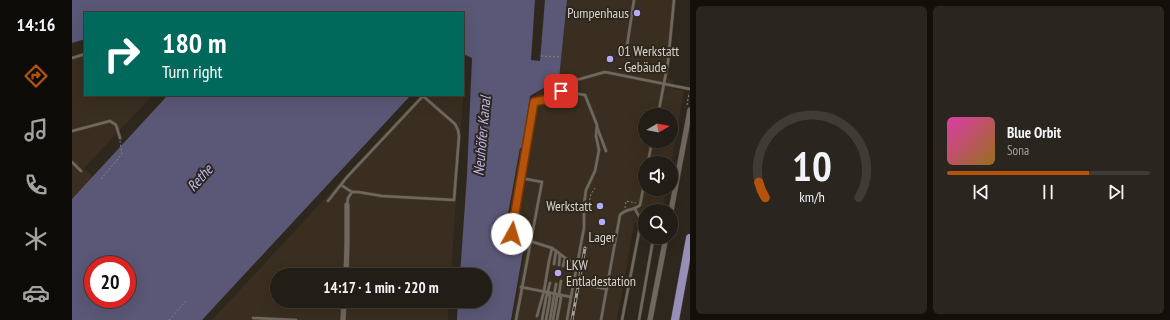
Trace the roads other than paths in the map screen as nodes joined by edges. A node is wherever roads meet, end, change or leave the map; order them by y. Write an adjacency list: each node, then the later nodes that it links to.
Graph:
1 (634, 0): 3 (lane)
2 (674, 0): 7 (lane)
3 (627, 46)
4 (84, 54): 5 (lane)
5 (72, 58)
6 (568, 80): 7 (lane)
7 (664, 84): 8 (lane); 9 (lane)
8 (690, 89)
9 (659, 108)
10 (690, 110): 22 (street)
11 (596, 125): 14 (lane); 17 (lane); 35 (lane)
12 (72, 131): 13 (lane)
13 (120, 138)
14 (606, 151)
15 (72, 162): 16 (lane)
16 (81, 171)
17 (521, 178): 28 (lane); 28 (lane)
18 (341, 185): 19 (lane); 19 (lane); 21 (lane)
19 (352, 192): 23 (lane)
20 (642, 196): 24 (lane)
21 (328, 201)
22 (672, 204)
23 (347, 205): 39 (street)
24 (635, 209): 25 (lane); 46 (lane)
25 (638, 214)
26 (638, 237): 64 (lane)
27 (690, 238): 67 (main road)
28 (530, 241): 31 (lane); 45 (lane)
29 (652, 244): 65 (lane)
30 (665, 244): 66 (street)
31 (552, 248): 32 (lane); 47 (lane)
32 (556, 251): 33 (lane); 36 (lane)
33 (560, 254): 34 (lane); 37 (lane)
34 (565, 258): 35 (lane); 38 (lane)
35 (577, 262): 43 (lane)
36 (554, 264)
37 (559, 265)
38 (563, 266)
39 (346, 268)
40 (690, 268): 68 (main road)
41 (561, 281): 50 (lane)
42 (550, 283): 48 (lane)
43 (573, 283): 46 (lane); 51 (lane)
44 (556, 284): 49 (lane)
45 (522, 287): 47 (lane); 57 (lane)
46 (607, 289): 63 (lane)
47 (544, 291): 48 (lane); 53 (lane)
48 (549, 292): 49 (lane); 58 (lane); 59 (lane)
49 (554, 293): 50 (lane); 60 (lane)
50 (559, 294): 51 (lane); 60 (lane); 61 (lane)
51 (571, 297): 62 (lane)
52 (344, 308): 56 (street)
53 (537, 316)
54 (253, 318): 55 (lane)
55 (296, 320)
56 (344, 320)
57 (516, 320)
58 (542, 320)
59 (546, 320)
60 (551, 320)
61 (557, 320)
62 (567, 320)
63 (601, 320)
64 (622, 320)
65 (639, 320)
66 (650, 320)
67 (675, 320)
68 (680, 320)

